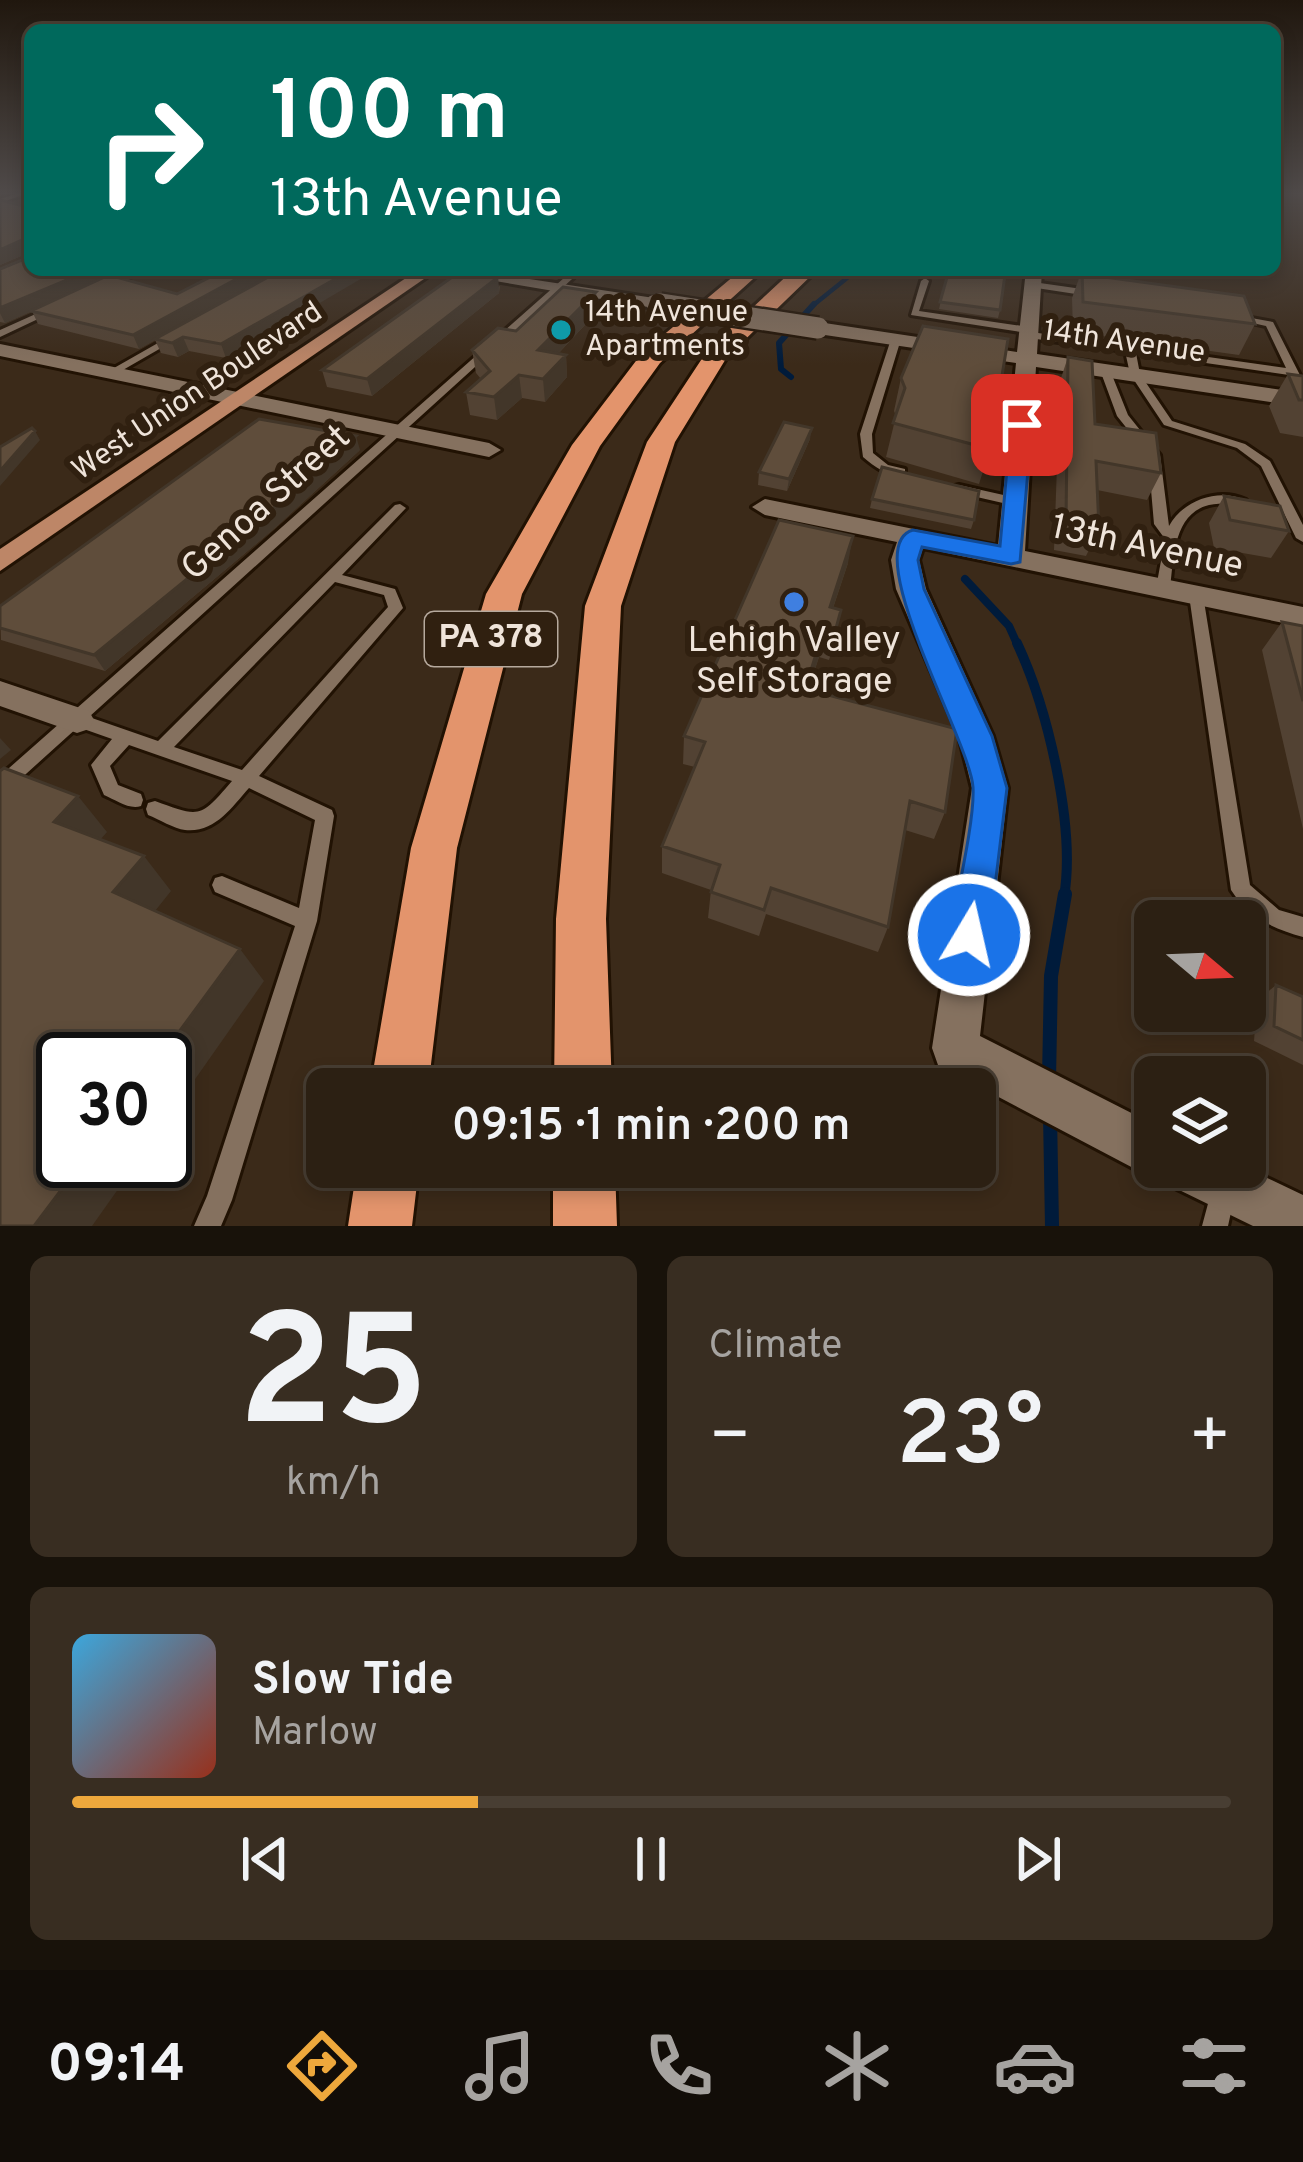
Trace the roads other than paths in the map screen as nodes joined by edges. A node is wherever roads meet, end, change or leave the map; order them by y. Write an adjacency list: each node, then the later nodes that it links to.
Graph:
1 (127, 276): 10 (lane)
2 (425, 276): 25 (main road, West Union Boulevard)
3 (475, 276): 9 (street, 14th Avenue)
4 (571, 276): 9 (lane, Genoa Street)
5 (746, 276): 54 (highway, PA 378)
6 (798, 276): 55 (highway, PA 378)
7 (1034, 278): 11 (lane); 17 (street)
8 (926, 281): 17 (lane)
9 (557, 288): 16 (street, 14th Avenue, bridge); 26 (lane, Genoa Street)
10 (93, 292)
11 (1105, 295)
12 (56, 309): 15 (lane)
13 (1215, 316): 22 (lane)
14 (192, 327): 21 (lane)
15 (0, 334)
16 (896, 339): 17 (street, 14th Avenue); 28 (lane)
17 (1029, 341): 19 (lane); 20 (street, 14th Avenue); 30 (street)
18 (0, 350): 21 (street)
19 (1130, 350): 22 (lane); 23 (lane)
20 (1106, 370): 23 (street, 14th Avenue); 35 (lane)
21 (112, 372): 25 (street)
22 (1294, 372): 24 (lane)
23 (1135, 374): 24 (street, 14th Avenue); 31 (lane)
24 (1303, 396)
25 (244, 399): 26 (street); 38 (main road, West Union Boulevard)
26 (398, 431): 27 (street); 44 (lane, Genoa Street)
27 (489, 450)
28 (923, 479)
29 (943, 484): 30 (lane)
30 (1016, 502): 37 (street)
31 (1286, 507): 35 (lane); 36 (lane)
32 (400, 508): 39 (lane)
33 (765, 508): 34 (street, 13th Avenue)
34 (913, 537): 37 (street, 13th Avenue); 56 (street)
35 (1171, 538): 40 (lane)
36 (1303, 538)
37 (1011, 556): 40 (street, 13th Avenue)
38 (0, 562)
39 (333, 578): 46 (lane); 47 (lane)
40 (1163, 588): 41 (street, 13th Avenue)
41 (1196, 595): 42 (street, 13th Avenue); 53 (lane)
42 (1303, 617)
43 (0, 693): 44 (street)
44 (76, 720): 45 (lane); 48 (lane, Genoa Street)
45 (126, 736): 46 (lane); 49 (lane)
46 (161, 749): 47 (lane)
47 (247, 779): 50 (lane); 52 (lane)
48 (0, 788)
49 (134, 800)
50 (154, 809)
51 (222, 884): 52 (lane)
52 (308, 921): 61 (lane)
53 (1303, 927)
54 (402, 1068)
55 (583, 1068)
56 (1134, 1146)
57 (385, 1188): 62 (highway)
58 (584, 1188): 63 (highway)
59 (1216, 1188): 60 (street)
60 (1302, 1222)
61 (207, 1226)
62 (380, 1226)
63 (584, 1226)

